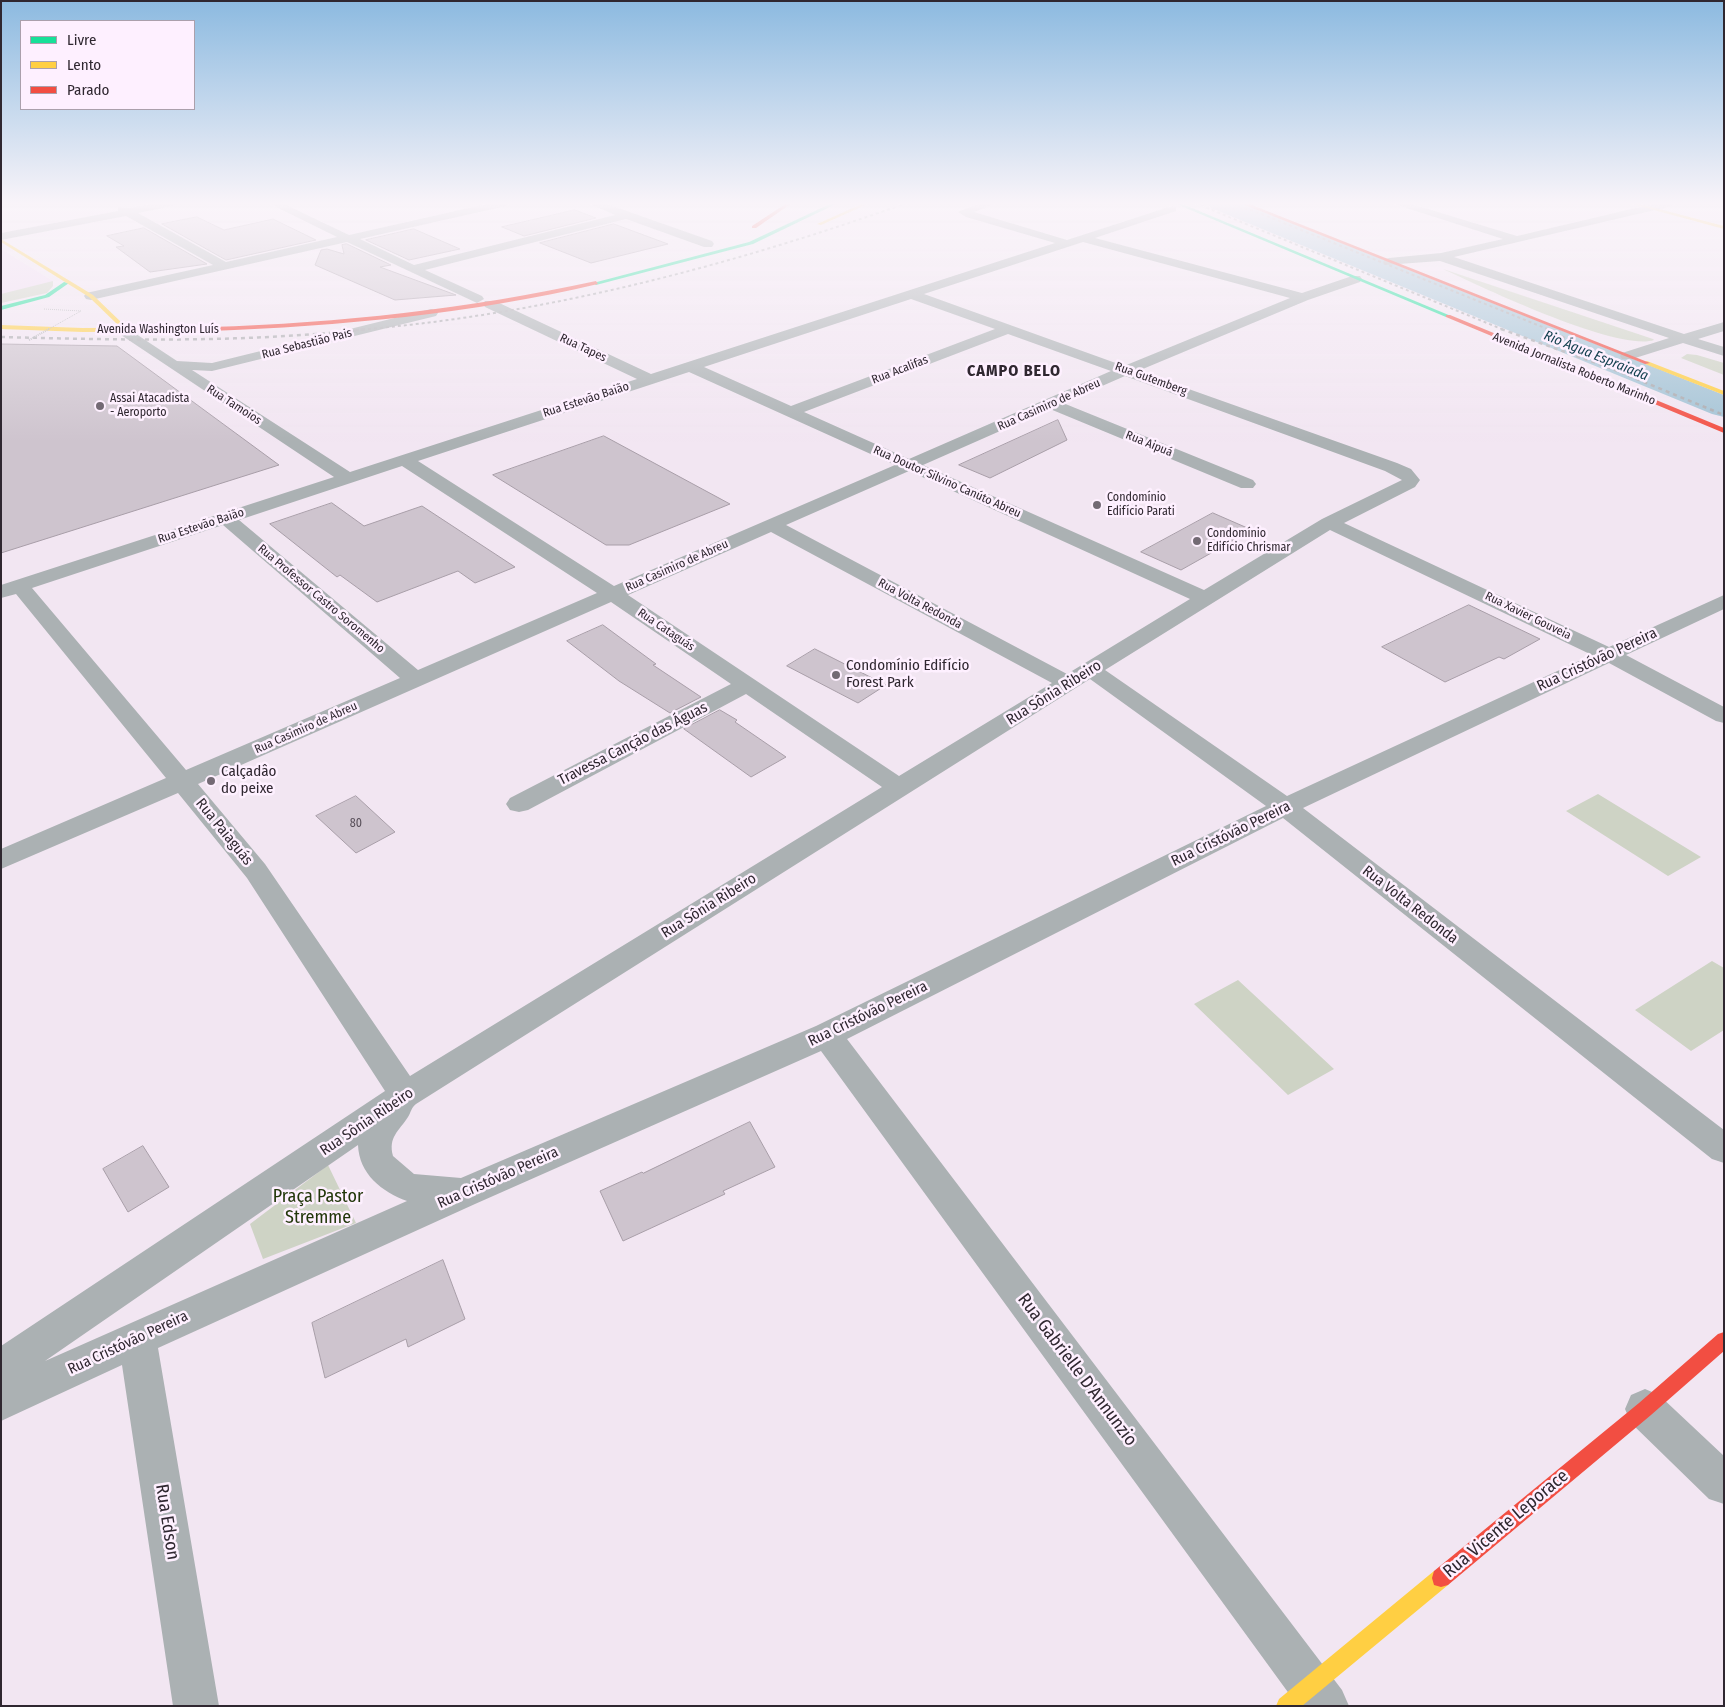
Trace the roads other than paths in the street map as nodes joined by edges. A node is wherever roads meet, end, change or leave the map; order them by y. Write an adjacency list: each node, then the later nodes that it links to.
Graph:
1 (65, 283): 17 (main road)
2 (67, 283): 14 (main road, Rua Tamoios)
3 (150, 283): 14 (street)
4 (443, 283): 16 (street, Rua Tapes)
5 (569, 283): 16 (main road, Avenida Washington Luís)
6 (595, 283): 16 (main road, Avenida Washington Luís)
7 (945, 283): 13 (street, Rua Estevão Baião)
8 (1252, 283): 15 (street)
9 (1345, 283): 15 (street, Rua Casimiro de Abreu)
10 (1365, 283): 36 (main road, Avenida Jornalista Roberto Marinho)
11 (1441, 283): 26 (main road)
12 (1517, 283): 24 (street)
13 (910, 294): 23 (street, Rua Gutemberg); 28 (street, Rua Estevão Baião)
14 (91, 296): 22 (main road, Rua Tamoios)
15 (1303, 296): 30 (street, Rua Casimiro de Abreu)
16 (483, 302): 18 (main road, Avenida Washington Luís); 22 (main road, Avenida Washington Luís); 31 (street, Rua Tapes)
17 (1, 308)
18 (430, 314): 22 (main road, Avenida Washington Luís); 29 (street, Rua Sebastião Pais)
19 (1, 317): 22 (main road, Avenida Washington Luís)
20 (1, 326): 22 (main road, Avenida Washington Luís)
21 (1724, 326): 24 (street)
22 (120, 327): 27 (street, Rua Tamoios)
23 (1008, 329): 30 (street, Rua Gutemberg); 35 (street, Rua Acalifas)
24 (1682, 338): 25 (street); 26 (street)
25 (1724, 352)
26 (1627, 356): 33 (main road)
27 (173, 365): 29 (street, Rua Sebastião Pais); 32 (street, Rua Tamoios)
28 (688, 366): 31 (street, Rua Estevão Baião); 35 (street, Rua Doutor Silvino Canúto Abreu)
29 (212, 367): 32 (street)
30 (1127, 370): 34 (street, Rua Casimiro de Abreu); 39 (street, Rua Gutemberg)
31 (649, 379): 37 (street, Rua Estevão Baião)
32 (199, 382): 40 (street, Rua Tamoios)
33 (1724, 393)
34 (1051, 404): 38 (street, Rua Casimiro de Abreu); 41 (street, Rua Aipuá)
35 (792, 411): 38 (street, Rua Doutor Silvino Canúto Abreu)
36 (1724, 431)
37 (404, 460): 40 (street, Rua Estevão Baião); 46 (street, Rua Cataguás)
38 (910, 465): 44 (street, Rua Casimiro de Abreu); 47 (street, Rua Doutor Silvino Canúto Abreu)
39 (1392, 467): 43 (street, Rua Sônia Ribeiro)
40 (347, 478): 42 (street, Rua Estevão Baião)
41 (1247, 484)
42 (226, 518): 45 (street, Rua Estevão Baião); 51 (street, Rua Professor Castro Soromenho)
43 (1329, 523): 47 (street, Rua Sônia Ribeiro); 49 (street, Rua Xavier Gouveia)
44 (772, 525): 46 (street, Rua Casimiro de Abreu); 50 (street, Rua Volta Redonda)
45 (10, 589): 54 (street, Rua Paiaguás)
46 (613, 594): 51 (street, Rua Casimiro de Abreu); 52 (street, Rua Cataguás)
47 (1205, 598): 50 (street, Rua Sônia Ribeiro)
48 (1724, 601): 49 (street, Rua Cristóvão Pereira)
49 (1608, 654): 53 (street, Rua Xavier Gouveia); 57 (street, Rua Cristóvão Pereira)
50 (1079, 676): 55 (street, Rua Sônia Ribeiro); 57 (street, Rua Volta Redonda)
51 (416, 680): 54 (street, Rua Casimiro de Abreu)
52 (747, 685): 55 (street, Rua Cataguás); 56 (street, Travessa Canção das Águas)
53 (1724, 716)
54 (183, 781): 58 (street, Rua Casimiro de Abreu); 60 (street, Rua Paiaguás)
55 (900, 788): 60 (street, Rua Sônia Ribeiro)
56 (519, 804)
57 (1285, 807): 59 (street, Rua Cristóvão Pereira); 61 (street, Rua Volta Redonda)
58 (1, 860)
59 (827, 1035): 62 (street, Rua Cristóvão Pereira); 69 (street, Rua Gabrielle D'Annunzio)
60 (405, 1095): 62 (street); 65 (street, Rua Sônia Ribeiro)
61 (1724, 1149)
62 (463, 1192): 63 (street, Rua Cristóvão Pereira)
63 (137, 1338): 66 (street, Rua Cristóvão Pereira); 70 (street, Rua Edson)
64 (1724, 1340): 67 (main road, Rua Vicente Leporace)
65 (1, 1369)
66 (1, 1402)
67 (1645, 1408): 68 (street); 69 (main road, Rua Vicente Leporace)
68 (1724, 1484)
69 (1308, 1699)
70 (196, 1706)

